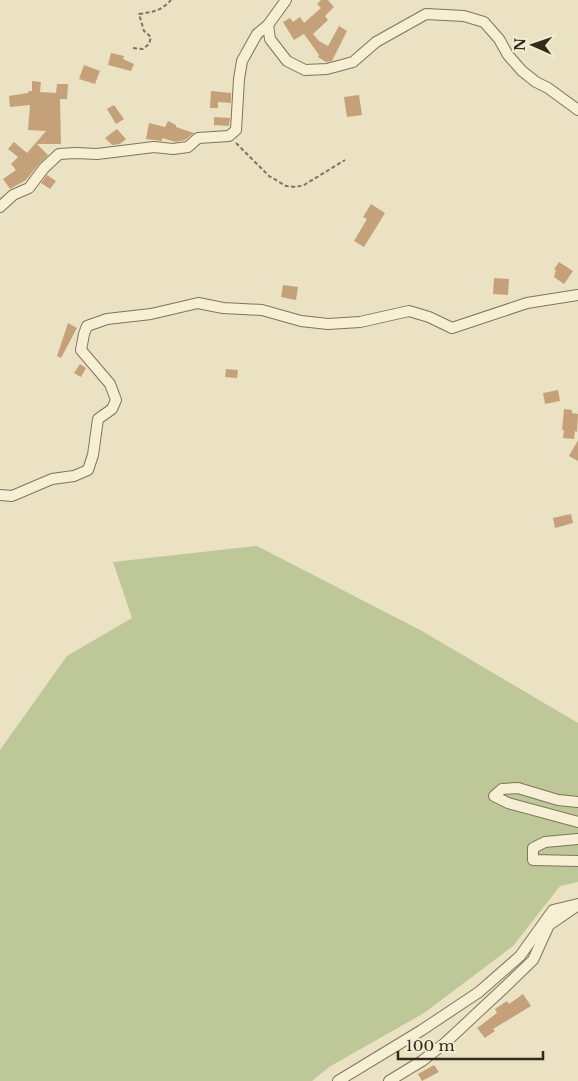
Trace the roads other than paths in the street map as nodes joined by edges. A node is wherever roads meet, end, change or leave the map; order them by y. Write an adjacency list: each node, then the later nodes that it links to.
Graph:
1 (286, 0): 2 (street)
2 (268, 25): 3 (street); 4 (street)
3 (578, 110)
4 (0, 207)
5 (578, 295): 6 (street)
6 (0, 495)
7 (578, 802): 8 (street)
8 (578, 822)
9 (578, 839): 10 (street)
10 (578, 861)
11 (578, 905): 12 (street); 13 (street)
12 (338, 1081)
13 (389, 1081)

